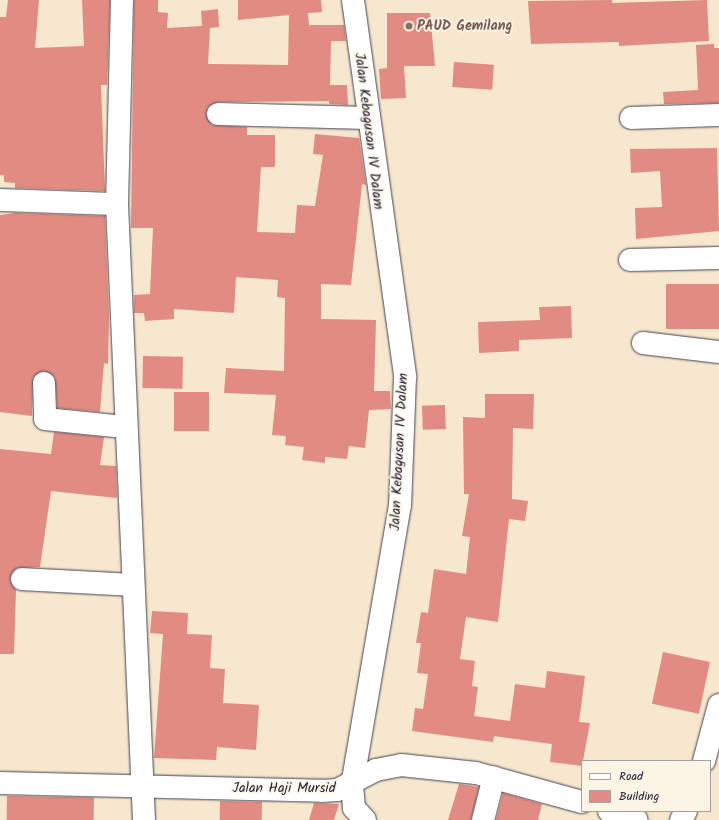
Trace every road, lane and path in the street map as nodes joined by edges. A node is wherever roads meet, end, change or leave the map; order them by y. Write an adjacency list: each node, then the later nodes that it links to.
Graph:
1 (122, 0): 8 (street)
2 (353, 0): 5 (street, Jalan Kebagusan IV Dalam)
3 (218, 114): 5 (street)
4 (719, 115): 6 (street)
5 (367, 118): 21 (street, Jalan Kebagusan IV Dalam)
6 (631, 118)
7 (0, 200): 8 (street)
8 (117, 204): 14 (street)
9 (719, 258): 10 (street)
10 (630, 260)
11 (642, 343): 12 (street)
12 (719, 352)
13 (44, 383): 14 (street)
14 (125, 427): 16 (street)
15 (22, 579): 16 (street)
16 (133, 585): 22 (street)
17 (719, 704): 18 (street)
18 (704, 760)
19 (494, 777): 21 (street, Jalan Haji Mursid); 23 (street, Jalan Haji Mursid); 27 (street)
20 (0, 783): 22 (street, Jalan Haji Mursid)
21 (352, 785): 22 (street, Jalan Haji Mursid); 26 (street, Jalan Kebagusan IV Dalam)
22 (143, 787): 25 (street)
23 (581, 802)
24 (611, 812): 28 (street)
25 (144, 820)
26 (365, 820)
27 (483, 820)
28 (637, 820)

